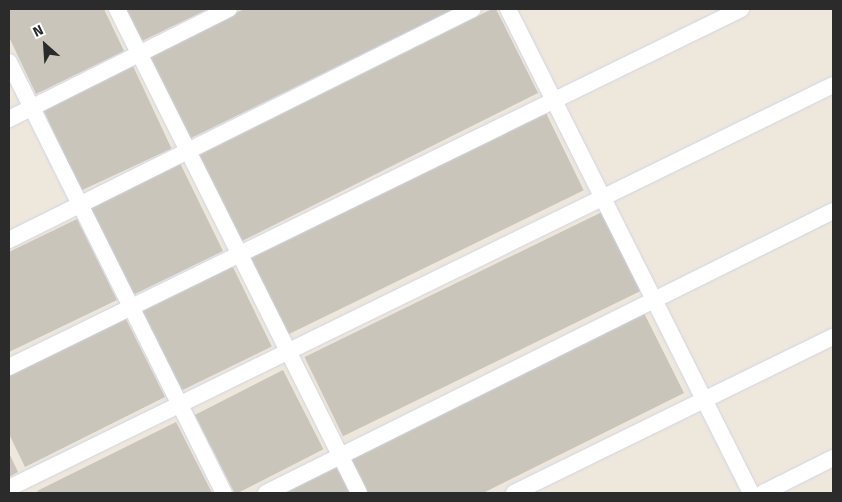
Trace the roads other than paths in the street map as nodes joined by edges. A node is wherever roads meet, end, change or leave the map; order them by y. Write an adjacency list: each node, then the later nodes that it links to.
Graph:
1 (117, 9): 6 (street)
2 (229, 9): 6 (street)
3 (473, 9): 12 (street)
4 (508, 9): 9 (street)
5 (741, 9): 9 (street)
6 (139, 53): 10 (street); 12 (street)
7 (9, 62): 10 (street)
8 (833, 85): 13 (street)
9 (554, 101): 13 (street); 17 (street)
10 (31, 108): 11 (street); 14 (street)
11 (9, 119)
12 (187, 150): 14 (street); 17 (street)
13 (602, 198): 18 (street); 21 (street)
14 (80, 204): 16 (street); 19 (street)
15 (833, 211): 18 (street)
16 (9, 240)
17 (239, 254): 19 (street); 21 (street)
18 (653, 300): 23 (street); 25 (street)
19 (131, 307): 22 (street); 24 (street)
20 (833, 336): 23 (street)
21 (288, 352): 24 (street); 25 (street)
22 (9, 367)
23 (703, 400): 31 (street); 32 (street)
24 (180, 405): 27 (street); 28 (street)
25 (340, 456): 29 (street); 30 (street)
26 (833, 458): 33 (street)
27 (9, 488)
28 (224, 493)
29 (266, 493)
30 (359, 493)
31 (514, 493)
32 (751, 493)
33 (763, 493)

